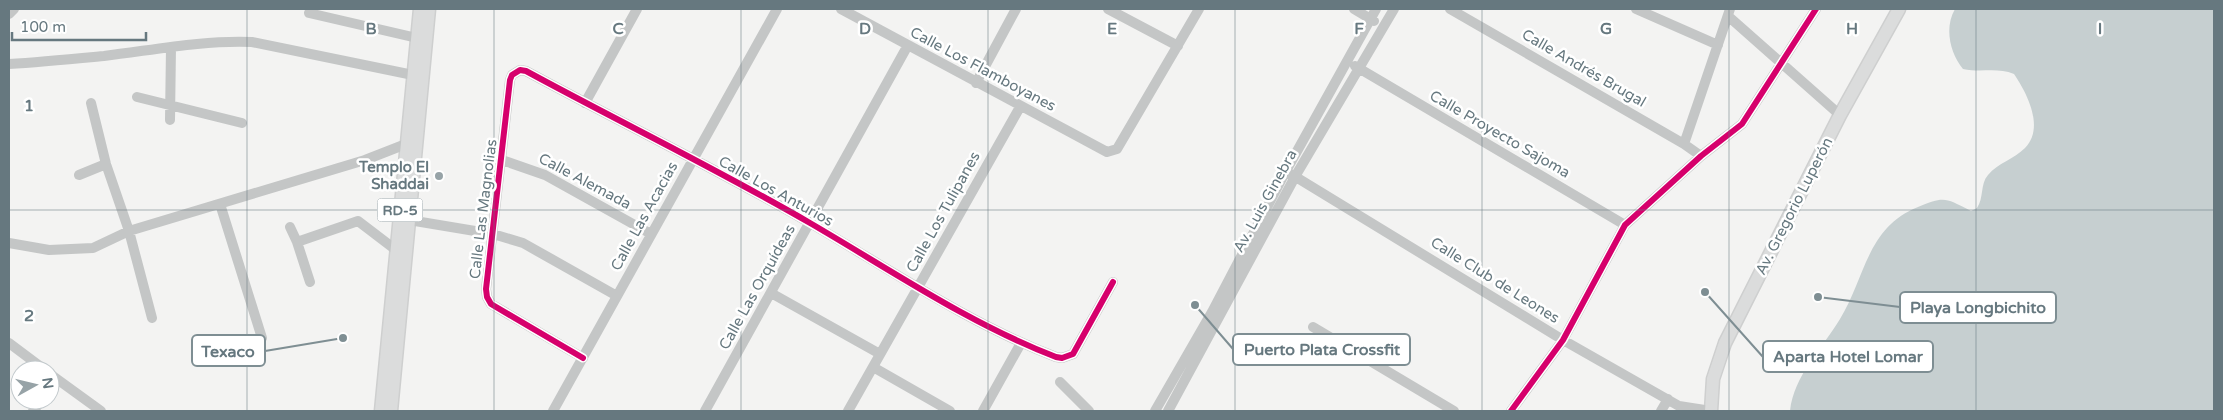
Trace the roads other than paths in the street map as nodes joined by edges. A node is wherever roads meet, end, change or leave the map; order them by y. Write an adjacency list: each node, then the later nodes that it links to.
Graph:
1 (14, 9): 19 (street)
2 (420, 9): 22 (main road, RD-5)
3 (429, 9): 51 (main road, RD-5)
4 (637, 9): 36 (street)
5 (777, 9): 46 (street, Calle Las Acacias)
6 (841, 9): 24 (street, Calle Los Flamboyanes)
7 (1016, 9): 33 (street)
8 (1108, 9): 25 (street)
9 (1198, 9): 25 (street)
10 (1354, 9): 20 (street)
11 (1376, 9): 20 (street, Av. Luis Ginebra)
12 (1394, 9): 21 (street, Av. Luis Ginebra)
13 (1450, 9): 43 (street, Calle Andrés Brugal)
14 (1636, 9): 23 (street)
15 (1816, 9): 28 (street)
16 (1899, 9): 39 (main road, Av. Gregorio Luperón)
17 (1729, 12): 23 (street); 28 (street)
18 (309, 13): 22 (street)
19 (9, 14)
20 (1370, 18): 21 (street); 27 (street, Av. Luis Ginebra)
21 (1383, 27): 30 (street, Av. Luis Ginebra)
22 (417, 38): 32 (main road, RD-5)
23 (1718, 45): 43 (street)
24 (908, 46): 33 (street, Calle Los Flamboyanes); 52 (street, Calle Las Orquídeas)
25 (1178, 46): 38 (street, Calle Los Flamboyanes)
26 (171, 47): 29 (street); 32 (street); 37 (street)
27 (1348, 61): 30 (street, Calle Proyecto Sajoma); 48 (street, Av. Luis Ginebra)
28 (1782, 62): 39 (street); 44 (street)
29 (9, 64)
30 (1359, 70): 48 (street, Av. Luis Ginebra); 53 (street, Calle Proyecto Sajoma)
31 (515, 72): 36 (street, Calle Los Anturios); 45 (street, Calle Las Magnolias)
32 (413, 75): 42 (main road, RD-5)
33 (976, 83): 38 (street, Calle Los Flamboyanes)
34 (137, 97): 37 (street)
35 (91, 103): 47 (street)
36 (585, 103): 46 (street, Calle Los Anturios)
37 (170, 104): 40 (street); 41 (street)
38 (1020, 107): 63 (street, Calle Los Tulipanes)
39 (1840, 115): 93 (main road, Av. Gregorio Luperón)
40 (170, 120)
41 (242, 123)
42 (406, 144): 50 (street); 60 (main road, RD-5)
43 (1684, 144): 44 (street, Calle Andrés Brugal)
44 (1701, 156): 53 (street)
45 (502, 160): 56 (street, Calle Las Magnolias); 57 (street, Calle Alemada)
46 (693, 160): 52 (street, Calle Los Anturios); 57 (street, Calle Las Acacias)
47 (106, 164): 49 (street); 55 (street)
48 (1291, 173): 69 (street, Calle Club de Leones); 88 (street, Av. Luis Ginebra); 89 (street, Av. Luis Ginebra)
49 (79, 174)
50 (220, 204): 55 (street); 68 (street)
51 (409, 220): 56 (street); 81 (main road, RD-5)
52 (809, 223): 63 (street, Calle Los Anturios); 64 (street, Calle Las Orquídeas)
53 (1625, 225): 69 (street)
54 (290, 227): 58 (street)
55 (129, 231): 59 (street); 66 (street)
56 (493, 234): 65 (street); 73 (street, Calle Las Magnolias)
57 (651, 234): 65 (street, Calle Las Acacias)
58 (297, 242): 60 (street); 61 (street)
59 (9, 243)
60 (396, 250): 80 (main road, RD-5)
61 (310, 282)
62 (1113, 282): 71 (street, Calle Los Anturios)
63 (917, 289): 71 (street, Calle Los Anturios); 72 (street, Calle Los Tulipanes)
64 (770, 292): 72 (street); 83 (street, Calle Las Orquídeas)
65 (617, 296): 73 (street, Calle Las Acacias)
66 (152, 318)
67 (1314, 327): 90 (street)
68 (262, 338)
69 (1563, 340): 78 (street, Calle Club de Leones); 91 (street)
70 (9, 343): 74 (street)
71 (1021, 343): 86 (street)
72 (880, 354): 75 (street, Calle Los Tulipanes)
73 (583, 358): 82 (street, Calle Las Acacias)
74 (32, 360)
75 (873, 366): 84 (street, Calle Los Tulipanes); 85 (street)
76 (60, 381): 79 (street)
77 (1060, 382): 87 (street)
78 (1668, 399): 92 (street); 93 (street, Calle Club de Leones)
79 (101, 411)
80 (381, 411)
81 (391, 411)
82 (553, 411)
83 (705, 411)
84 (848, 411)
85 (950, 411)
86 (983, 411)
87 (1089, 411)
88 (1155, 411)
89 (1168, 411)
90 (1454, 411)
91 (1510, 411)
92 (1661, 411)
93 (1711, 411)

